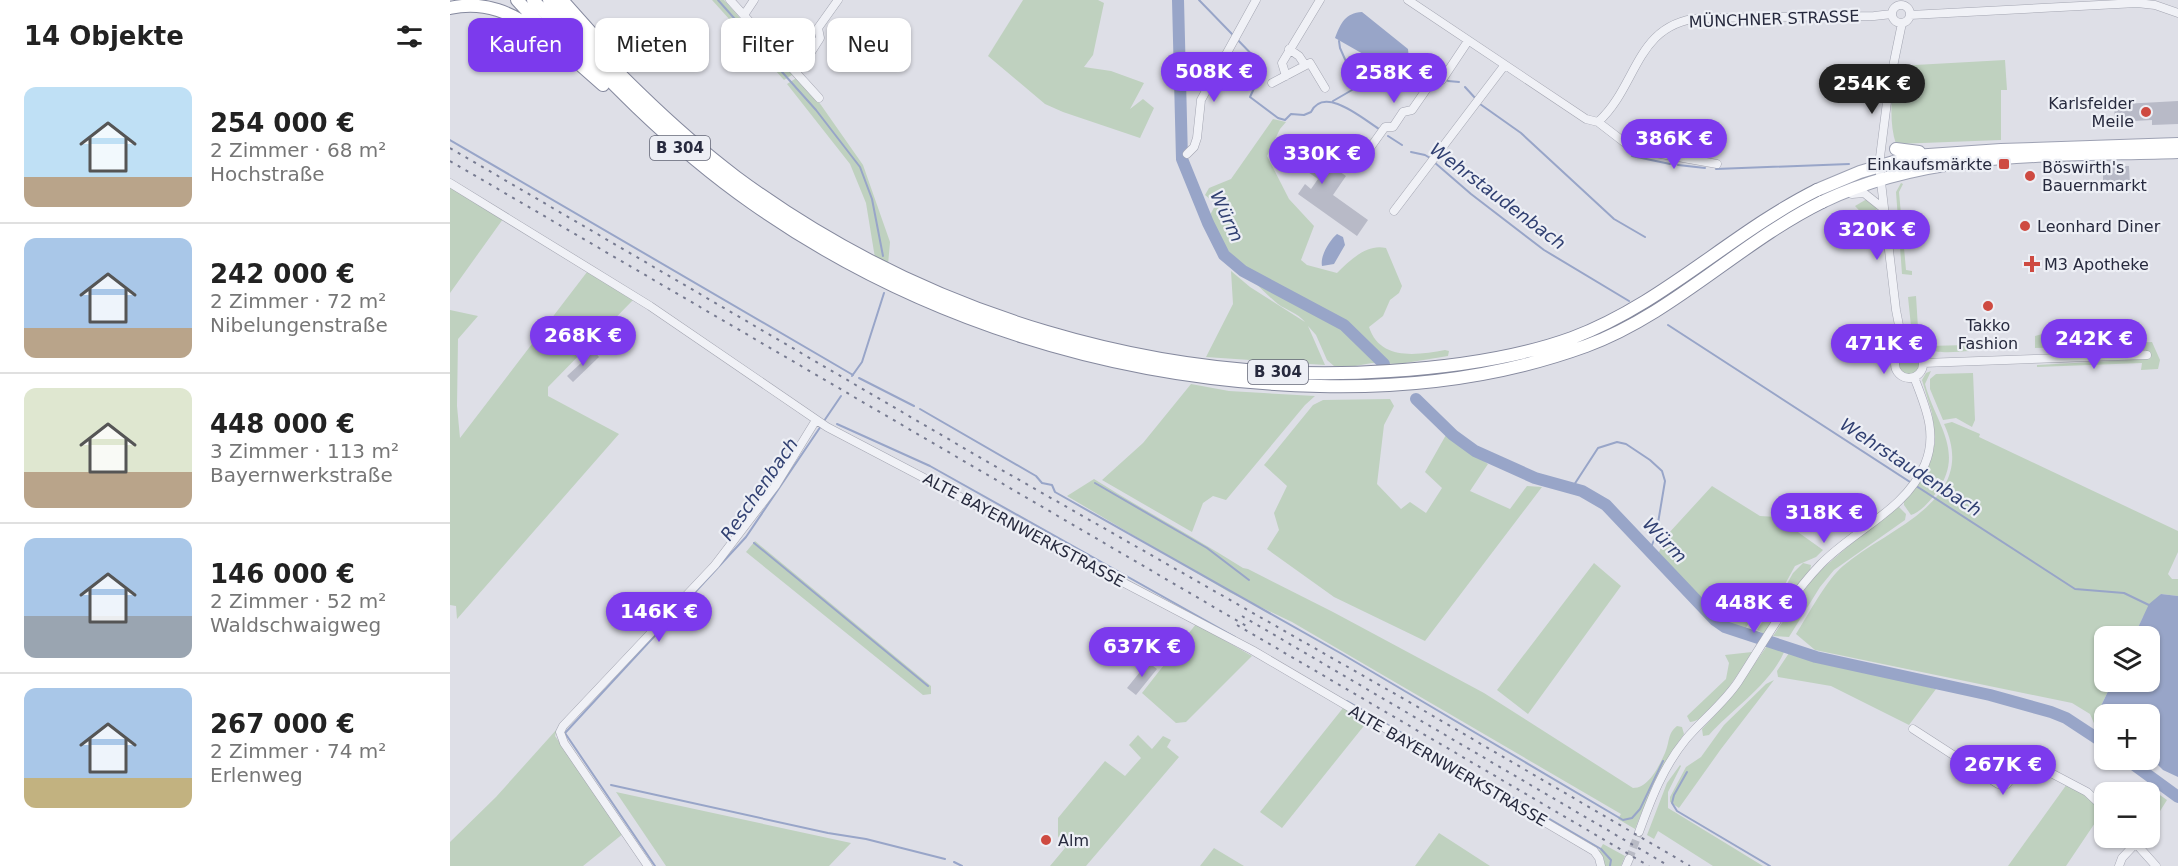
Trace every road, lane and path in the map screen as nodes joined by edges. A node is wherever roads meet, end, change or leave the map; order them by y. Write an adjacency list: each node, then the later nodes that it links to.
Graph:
1 (517, 0): 18 (main road)
2 (533, 0): 32 (main road, B 304)
3 (549, 0): 32 (main road, B 304)
4 (562, 0): 32 (main road)
5 (730, 0): 15 (street)
6 (754, 0): 15 (street)
7 (838, 0): 22 (street)
8 (1256, 0): 39 (street)
9 (1320, 0): 23 (street)
10 (1408, 0): 21 (street)
11 (1903, 2): 14 (street); 16 (street)
12 (450, 8): 17 (main road)
13 (2178, 13): 16 (street)
14 (1892, 14): 20 (street); 33 (street, MÜNCHNER STRASSE)
15 (744, 15): 19 (street)
16 (1910, 15): 20 (street)
17 (519, 18)
18 (534, 18)
19 (747, 18)
20 (1902, 23): 34 (street)
21 (1468, 41): 25 (street); 42 (street)
22 (815, 46)
23 (1289, 49): 24 (street); 28 (street)
24 (1305, 65): 28 (street); 30 (street)
25 (1504, 66): 33 (street); 49 (street)
26 (583, 68): 32 (main road)
27 (797, 72): 31 (street)
28 (1286, 76): 29 (street)
29 (1272, 83)
30 (1325, 88)
31 (819, 98)
32 (638, 102): 44 (main road, B 304); 47 (main road, B 304)
33 (1598, 122): 43 (street)
34 (1882, 135): 36 (street); 44 (street)
35 (2178, 144): 37 (main road, B 304)
36 (1896, 149): 40 (main road)
37 (2148, 149): 38 (main road, B 304); 41 (main road, B 304)
38 (2178, 152)
39 (1187, 154)
40 (1935, 154): 41 (main road, B 304); 44 (main road, B 304)
41 (2011, 154): 45 (main road, B 304)
42 (1365, 155)
43 (1717, 164)
44 (1879, 165): 45 (street)
45 (1880, 179): 47 (main road, B 304); 48 (street)
46 (450, 183): 54 (street, ALTE BAYERNWERKSTRASSE)
47 (1828, 199): 48 (street)
48 (1884, 209): 50 (street)
49 (1394, 211)
50 (1904, 351): 52 (street); 53 (street)
51 (2147, 355): 52 (street)
52 (1923, 363): 53 (street)
53 (1914, 377): 57 (street)
54 (821, 423): 61 (street); 62 (street, ALTE BAYERNWERKSTRASSE)
55 (1912, 729): 56 (street)
56 (2094, 799)
57 (1639, 832)
58 (2128, 848): 60 (street)
59 (2140, 848): 64 (street)
60 (2120, 862): 63 (street)
61 (648, 866)
62 (1601, 866)
63 (2112, 866)
64 (2156, 866)

